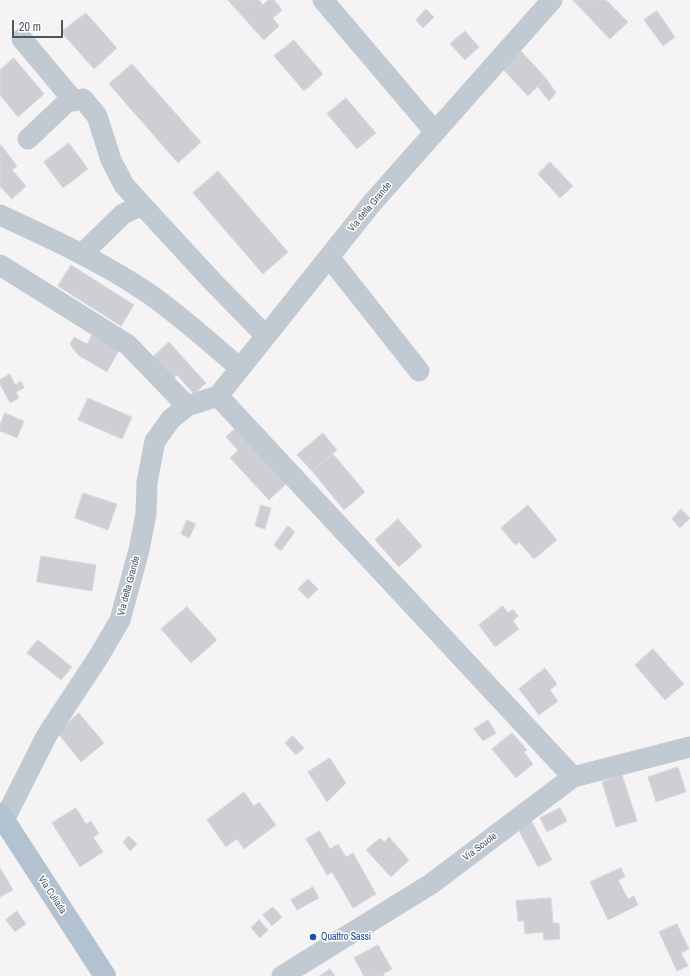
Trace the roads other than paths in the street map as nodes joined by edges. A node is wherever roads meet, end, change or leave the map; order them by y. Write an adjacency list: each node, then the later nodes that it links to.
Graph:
1 (323, 0): 5 (street)
2 (552, 0): 5 (street, Via della Grande)
3 (22, 39): 4 (street)
4 (74, 101): 6 (street); 7 (street)
5 (435, 132): 10 (street, Via della Grande)
6 (28, 140)
7 (142, 205): 9 (street); 12 (street)
8 (0, 215): 9 (street)
9 (82, 254): 13 (street)
10 (329, 257): 12 (street, Via della Grande); 14 (street)
11 (0, 265): 16 (street)
12 (266, 336): 13 (street, Via della Grande)
13 (240, 368): 15 (street, Via della Grande)
14 (419, 371)
15 (218, 396): 16 (street, Via della Grande); 18 (street)
16 (186, 406): 19 (street, Via della Grande)
17 (690, 746): 18 (street, Via Scuole)
18 (574, 777): 21 (street, Via Scuole)
19 (2, 817): 20 (main road, Via Culiada)
20 (105, 976)
21 (282, 976)

